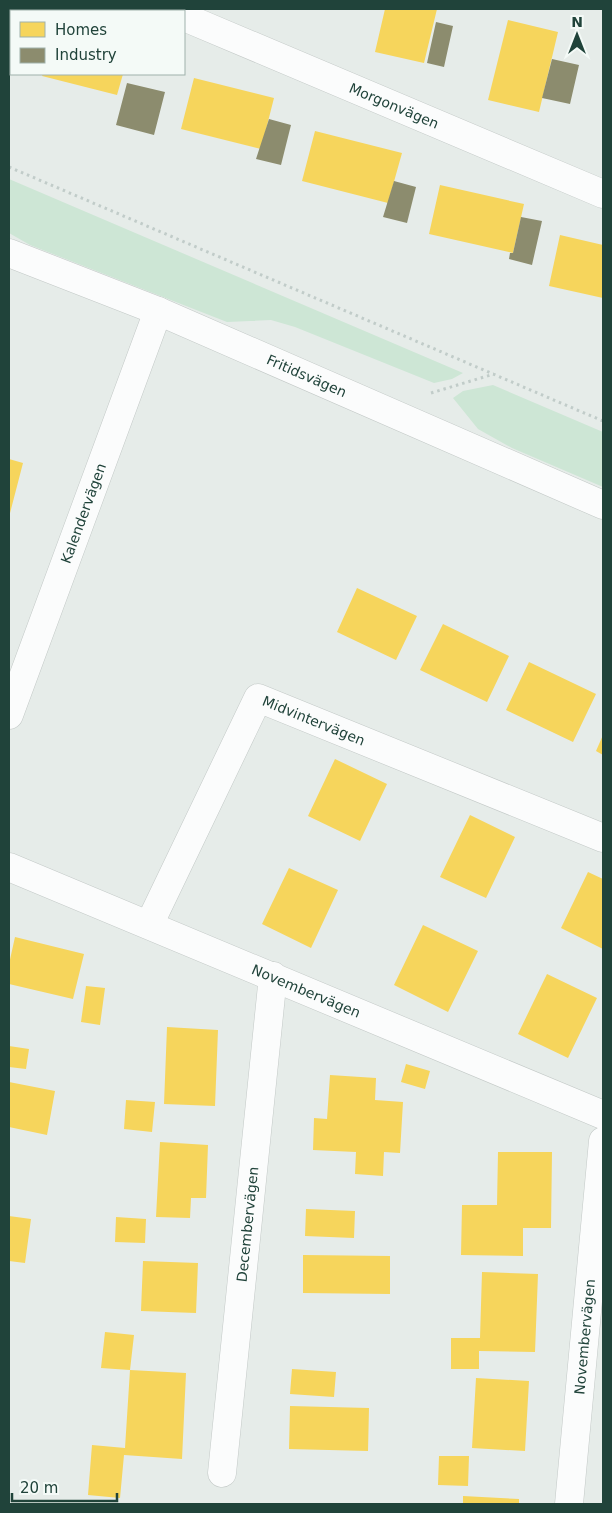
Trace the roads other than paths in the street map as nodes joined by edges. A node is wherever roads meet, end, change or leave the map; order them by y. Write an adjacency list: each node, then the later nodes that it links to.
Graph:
1 (185, 17): 2 (street, Morgonvägen)
2 (603, 194)
3 (9, 253): 4 (street, Fritidsvägen)
4 (158, 312): 5 (street, Fritidsvägen); 6 (street, Kalendervägen)
5 (603, 505)
6 (9, 715)
7 (603, 838): 9 (street, Midvintervägen)
8 (9, 867): 9 (street, Novembervägen)
9 (149, 925): 10 (street, Novembervägen)
10 (273, 976): 11 (street, Novembervägen); 13 (street, Decembervägen)
11 (603, 1115)
12 (603, 1141): 14 (street, Novembervägen)
13 (222, 1473)
14 (568, 1504)

